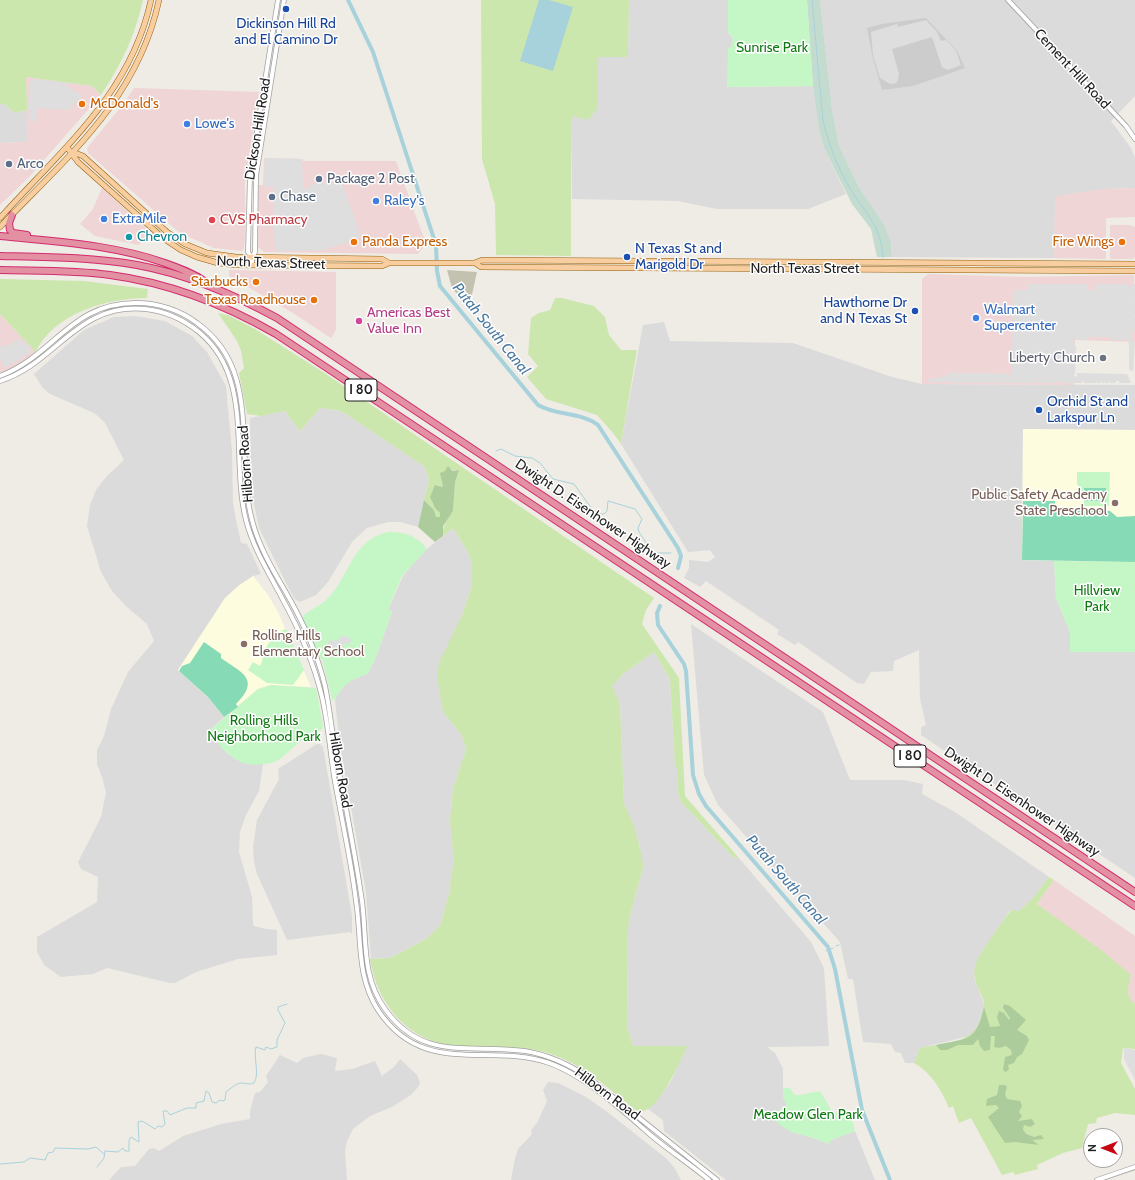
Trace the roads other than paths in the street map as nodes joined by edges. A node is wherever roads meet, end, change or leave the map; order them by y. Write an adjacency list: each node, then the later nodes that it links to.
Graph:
1 (151, 0): 7 (main road)
2 (159, 0): 8 (main road)
3 (278, 0): 15 (street, Dickson Hill Road)
4 (284, 0): 15 (street, Dickson Hill Road)
5 (1008, 0): 6 (street, Cement Hill Road)
6 (1135, 139)
7 (67, 146): 8 (main road, North Texas Street); 10 (main road)
8 (72, 152): 9 (main road); 15 (main road, North Texas Street); 19 (main road, North Texas Street)
9 (12, 215): 11 (main road); 13 (highway)
10 (0, 218)
11 (0, 227)
12 (0, 236): 13 (highway)
13 (70, 243): 22 (highway)
14 (0, 256): 22 (highway, Dwight D. Eisenhower Highway / I 80)
15 (252, 258): 16 (main road, North Texas Street); 19 (street, Dickson Hill Road)
16 (389, 263): 17 (main road, North Texas Street); 19 (main road, North Texas Street)
17 (475, 263): 18 (main road, North Texas Street); 21 (main road, North Texas Street)
18 (1135, 264)
19 (252, 265)
20 (0, 270): 26 (highway, Dwight D. Eisenhower Highway / I 80)
21 (1135, 271)
22 (212, 287): 25 (highway, Dwight D. Eisenhower Highway / I 80)
23 (0, 376): 29 (street, Hilborn Road)
24 (0, 381): 28 (street, Hilborn Road)
25 (1135, 892)
26 (1135, 906)
27 (1135, 1167): 30 (street)
28 (710, 1180)
29 (718, 1180)
30 (1097, 1180)

